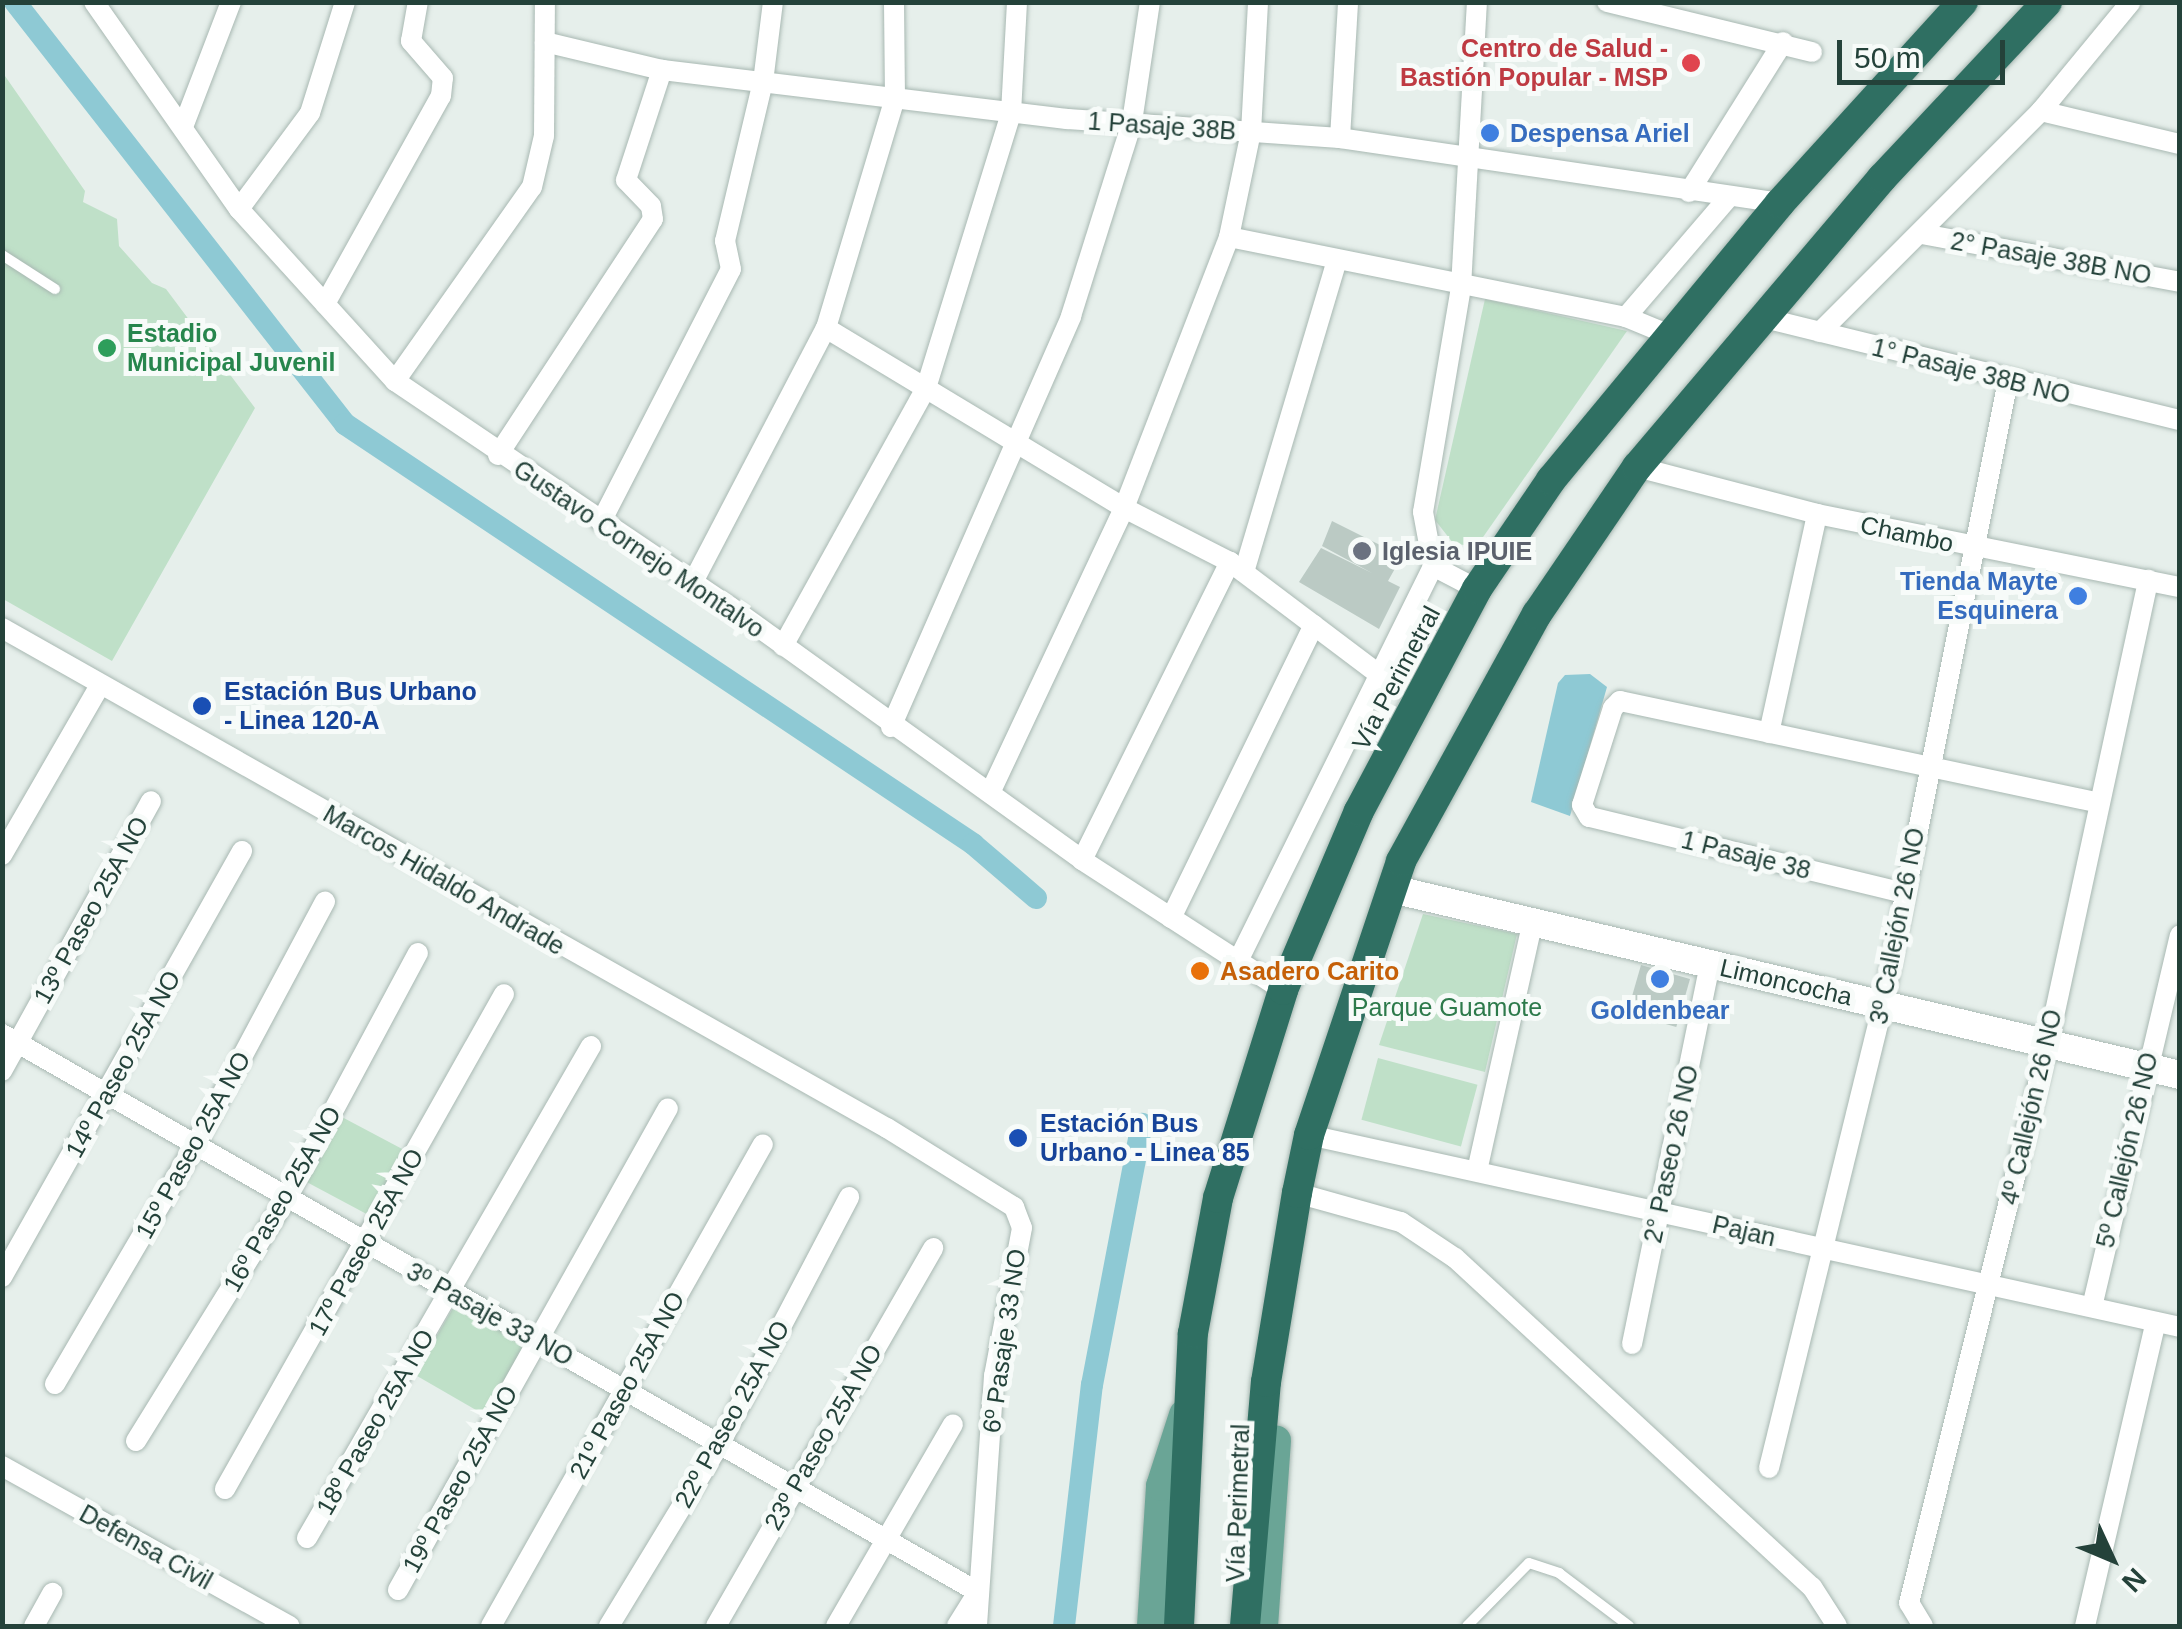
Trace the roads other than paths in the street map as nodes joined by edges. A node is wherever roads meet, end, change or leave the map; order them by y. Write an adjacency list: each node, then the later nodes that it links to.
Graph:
1 (232, 2): 27 (street)
2 (345, 2): 35 (street)
3 (418, 2): 43 (street)
4 (545, 2): 18 (street)
5 (773, 2): 22 (street)
6 (894, 2): 23 (street)
7 (1016, 2): 25 (street)
8 (1150, 2): 26 (street)
9 (1258, 2): 28 (street)
10 (1348, 2): 29 (street)
11 (1477, 2): 31 (street)
12 (1607, 2): 16 (street)
13 (1963, 2): 34 (highway, Vía Perimetral)
14 (2047, 2): 45 (highway, Vía Perimetral)
15 (2131, 2): 24 (street)
16 (1656, 6): 19 (street)
17 (105, 8): 27 (street, Gustavo Cornejo Montalvo)
18 (544, 42): 21 (street, 1 Pasaje 38B); 50 (street)
19 (1783, 42): 20 (street); 32 (street)
20 (1812, 52)
21 (662, 70): 22 (street, 1 Pasaje 38B); 54 (street)
22 (763, 82): 23 (street, 1 Pasaje 38B); 58 (street)
23 (896, 98): 25 (street, 1 Pasaje 38B); 46 (street)
24 (2041, 111): 30 (street); 36 (street)
25 (1012, 113): 26 (street, 1 Pasaje 38B); 51 (street)
26 (1132, 122): 28 (street, 1 Pasaje 38B); 53 (street)
27 (183, 127): 35 (street, Gustavo Cornejo Montalvo)
28 (1251, 132): 29 (street, 1 Pasaje 38B); 37 (street)
29 (1340, 138): 31 (street, 1 Pasaje 38B)
30 (2180, 144)
31 (1471, 159): 32 (street, 1 Pasaje 38B); 41 (street)
32 (1690, 192): 33 (street, 1 Pasaje 38B)
33 (1728, 198): 34 (street, 1 Pasaje 38B); 44 (street)
34 (1780, 203): 48 (highway, Vía Perimetral)
35 (239, 209): 43 (street, Gustavo Cornejo Montalvo)
36 (1922, 234): 40 (street, 2° Pasaje 38B NO); 47 (street)
37 (1230, 236): 39 (street); 56 (street)
38 (2, 255): 42 (lane)
39 (1337, 260): 41 (street); 61 (street)
40 (2180, 282)
41 (1461, 286): 44 (street); 60 (street)
42 (55, 289)
43 (324, 304): 50 (street, Gustavo Cornejo Montalvo)
44 (1626, 316): 48 (street)
45 (1764, 318): 47 (street, 1° Pasaje 38B NO); 55 (highway, Vía Perimetral)
46 (826, 328): 51 (street); 63 (street)
47 (1820, 332): 49 (street, 1° Pasaje 38B NO)
48 (1667, 334): 65 (highway, Vía Perimetral)
49 (2008, 381): 52 (street, 1° Pasaje 38B NO); 59 (street, 3º Callejón 26 NO)
50 (395, 382): 54 (street, Gustavo Cornejo Montalvo)
51 (926, 388): 53 (street); 68 (street)
52 (2180, 420)
53 (1019, 445): 56 (street); 71 (street)
54 (498, 455): 58 (street, Gustavo Cornejo Montalvo)
55 (1637, 467): 57 (street, Chambo); 80 (highway, Vía Perimetral)
56 (1124, 508): 61 (street); 74 (street)
57 (1817, 514): 59 (street, Chambo); 72 (street)
58 (601, 522): 63 (street, Gustavo Cornejo Montalvo)
59 (1976, 549): 62 (street, Chambo); 73 (street, 3º Callejón 26 NO)
60 (1433, 566): 65 (street); 69 (street)
61 (1237, 567): 66 (street); 79 (street)
62 (2148, 580): 64 (street, Chambo); 76 (street, 4º Callejón 26 NO)
63 (694, 582): 68 (street, Gustavo Cornejo Montalvo)
64 (2180, 587)
65 (1477, 589): 89 (highway, Vía Perimetral)
66 (1314, 625): 69 (street); 83 (street)
67 (2, 628): 70 (street, Marcos Hidaldo Andrade)
68 (782, 646): 71 (street, Gustavo Cornejo Montalvo)
69 (1380, 675): 87 (street)
70 (99, 687): 78 (street); 100 (street, Marcos Hidaldo Andrade)
71 (891, 726): 74 (street, Gustavo Cornejo Montalvo)
72 (1769, 733): 73 (street); 81 (street, 1 Pasaje 38)
73 (1928, 768): 76 (street); 81 (street, 3º Callejón 26 NO)
74 (990, 793): 79 (street, Gustavo Cornejo Montalvo)
75 (151, 801): 92 (street, 13º Paseo 25A NO)
76 (2095, 802): 93 (street, 4º Callejón 26 NO)
77 (242, 852): 98 (street, 14º Paseo 25A NO)
78 (2, 855)
79 (1082, 860): 83 (street, Gustavo Cornejo Montalvo)
80 (1392, 889): 84 (street, Limoncocha); 101 (highway, Vía Perimetral)
81 (1904, 894): 91 (street, 3º Callejón 26 NO)
82 (325, 902): 103 (street, 15º Paseo 25A NO)
83 (1171, 918): 87 (street, Gustavo Cornejo Montalvo)
84 (1533, 920): 88 (street, Limoncocha); 104 (street)
85 (2180, 935): 95 (street, 5º Callejón 26 NO)
86 (418, 952): 107 (street, 16º Paseo 25A NO)
87 (1238, 961): 89 (street, Gustavo Cornejo Montalvo)
88 (1710, 964): 91 (street, Limoncocha); 108 (street, 2° Paseo 26 NO)
89 (1283, 990): 123 (highway, Vía Perimetral)
90 (504, 994): 109 (street, 17º Paseo 25A NO)
91 (1883, 1005): 93 (street, Limoncocha); 111 (street, 3º Callejón 26 NO)
92 (10, 1039): 96 (street, 13º Paseo 25A NO); 98 (street, 3º Pasaje 33 NO)
93 (2048, 1044): 95 (street, Limoncocha); 113 (street, 4º Callejón 26 NO)
94 (591, 1046): 114 (street, 18º Paseo 25A NO)
95 (2146, 1066): 97 (street, Limoncocha); 115 (street, 5º Callejón 26 NO)
96 (2, 1072)
97 (2180, 1075)
98 (106, 1094): 103 (street, 3º Pasaje 33 NO); 112 (street, 14º Paseo 25A NO)
99 (668, 1108): 118 (street, 19º Paseo 25A NO)
100 (887, 1128): 134 (street, 6º Pasaje 33 NO)
101 (1309, 1135): 104 (street, Pajan); 105 (highway, Vía Perimetral)
102 (763, 1144): 122 (street, 21º Paseo 25A NO)
103 (195, 1146): 107 (street, 3º Pasaje 33 NO); 121 (street, 15º Paseo 25A NO)
104 (1477, 1171): 108 (street, Pajan)
105 (1297, 1193): 120 (highway, Vía Perimetral); 150 (street)
106 (849, 1198): 126 (street, 22º Paseo 25A NO)
107 (286, 1199): 109 (street, 3º Pasaje 33 NO); 125 (street, 16º Paseo 25A NO)
108 (1660, 1212): 111 (street, Pajan); 119 (street, 2° Paseo 26 NO)
109 (366, 1244): 114 (street, 3º Pasaje 33 NO); 130 (street, 17º Paseo 25A NO)
110 (933, 1248): 129 (street, 23º Paseo 25A NO)
111 (1823, 1248): 113 (street, Pajan); 128 (street, 3º Callejón 26 NO)
112 (2, 1276)
113 (1988, 1285): 115 (street, Pajan); 151 (street, 4º Callejón 26 NO)
114 (450, 1293): 118 (street, 3º Pasaje 33 NO); 132 (street, 18º Paseo 25A NO)
115 (2092, 1308): 116 (street, Pajan)
116 (2156, 1322): 117 (street, Pajan); 152 (street)
117 (2180, 1327)
118 (536, 1340): 122 (street, 3º Pasaje 33 NO); 133 (street, 19º Paseo 25A NO)
119 (1632, 1344)
120 (1266, 1382): 146 (highway, Vía Perimetral); 147 (main road, Vía Perimetral)
121 (55, 1384)
122 (626, 1388): 126 (street, 3º Pasaje 33 NO); 138 (street, 21º Paseo 25A NO)
123 (1186, 1408): 144 (main road, Vía Perimetral); 145 (highway, Vía Perimetral)
124 (954, 1424): 131 (street)
125 (136, 1440)
126 (719, 1445): 129 (street, 3º Pasaje 33 NO); 139 (street, 22º Paseo 25A NO)
127 (2, 1466): 137 (street, Defensa Civil)
128 (1769, 1468)
129 (792, 1487): 131 (street, 3º Pasaje 33 NO); 140 (street, 23º Paseo 25A NO)
130 (225, 1489)
131 (888, 1537): 134 (street, 3º Pasaje 33 NO); 141 (street)
132 (308, 1538)
133 (398, 1590)
134 (978, 1592): 142 (street); 143 (street, 6º Pasaje 33 NO)
135 (52, 1593): 136 (street)
136 (34, 1626)
137 (289, 1626)
138 (491, 1626)
139 (609, 1626)
140 (716, 1626)
141 (836, 1626)
142 (957, 1626)
143 (977, 1626)
144 (1152, 1626)
145 (1179, 1626)
146 (1245, 1626)
147 (1263, 1626)
148 (1467, 1626): 149 (lane)
149 (1629, 1626)
150 (1837, 1626)
151 (1923, 1626)
152 (2085, 1626)

